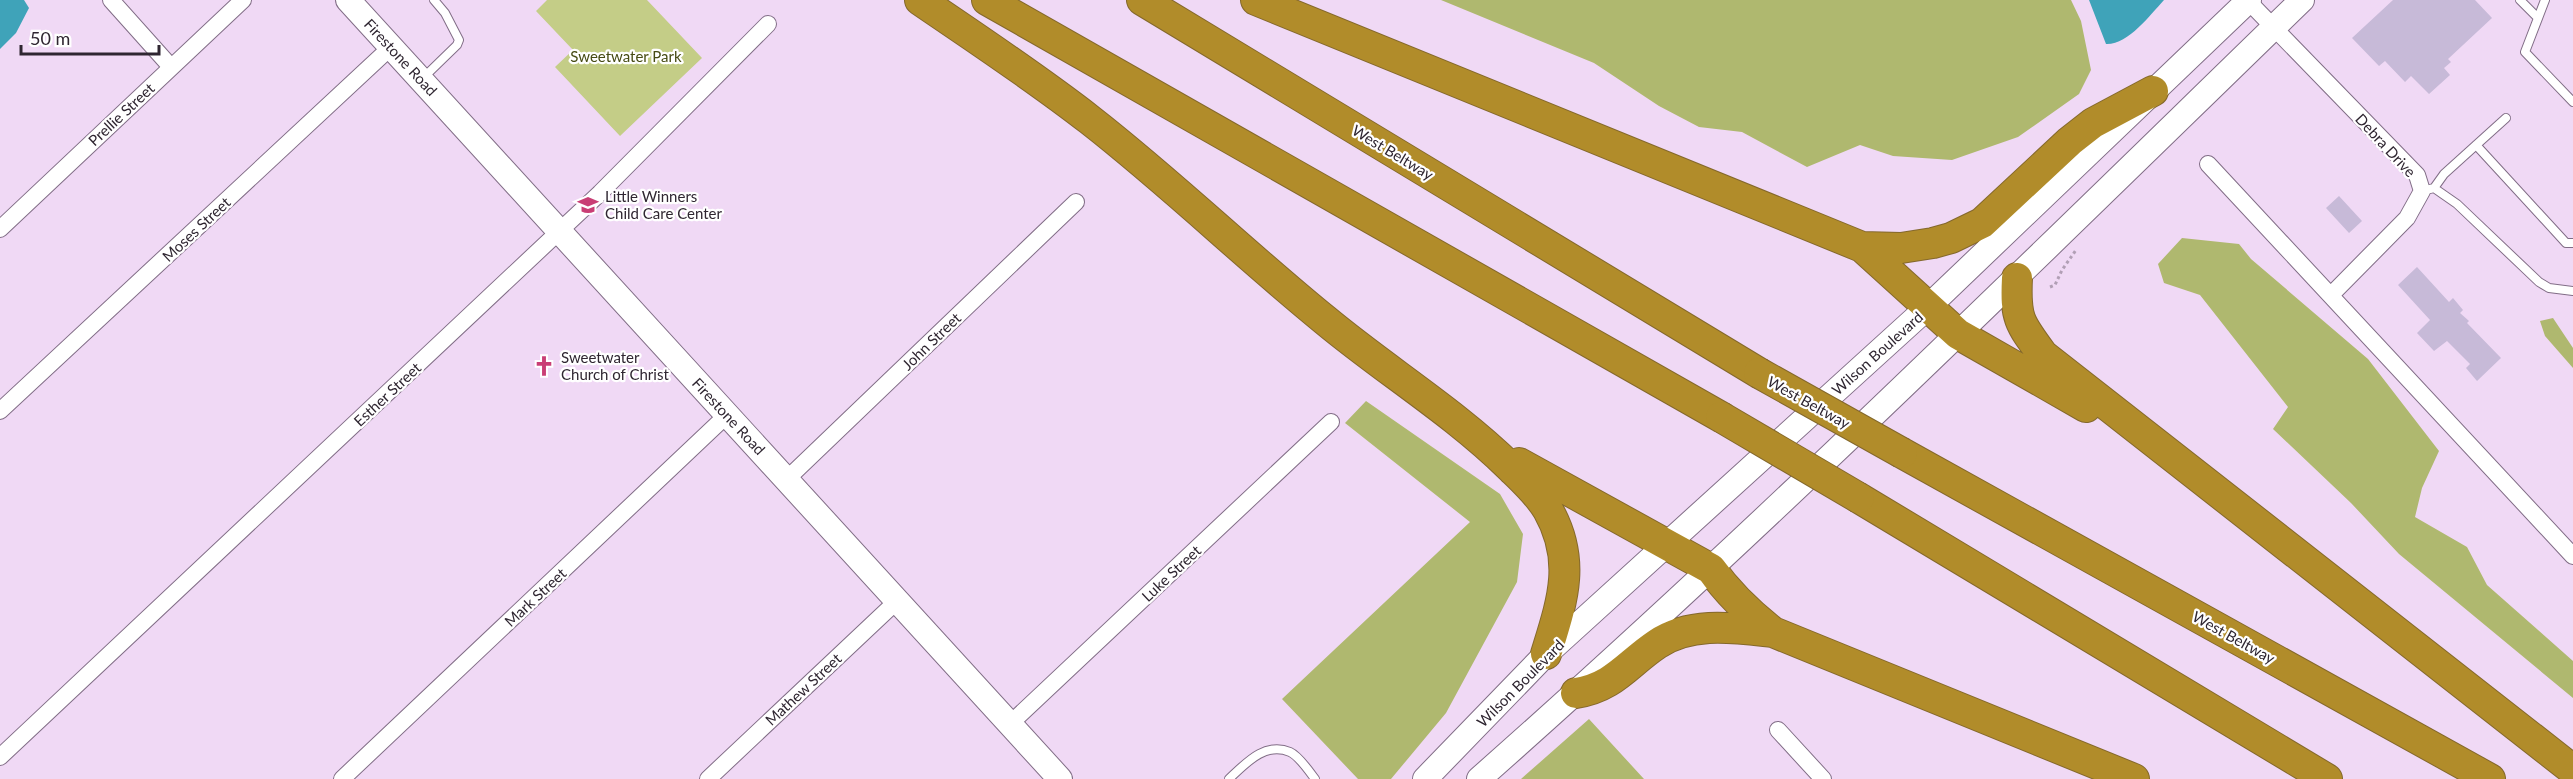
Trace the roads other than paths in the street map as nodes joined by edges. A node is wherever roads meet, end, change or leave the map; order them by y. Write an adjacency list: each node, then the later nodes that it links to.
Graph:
1 (111, 0): 17 (street)
2 (243, 0): 17 (street, Prellie Street)
3 (348, 0): 16 (main road, Firestone Road)
4 (434, 0): 18 (lane)
5 (920, 0): 39 (highway)
6 (987, 0): 61 (highway, bridge)
7 (1142, 0): 62 (highway, West Beltway, bridge)
8 (1256, 0): 29 (highway)
9 (2302, 0): 15 (main road)
10 (2520, 0): 13 (lane)
11 (2545, 0): 13 (lane)
12 (2240, 6): 15 (street, Debra Drive); 19 (main road, Wilson Boulevard)
13 (2538, 18): 20 (lane)
14 (768, 24): 27 (street, Esther Street)
15 (2274, 28): 24 (street, Debra Drive); 30 (main road)
16 (392, 47): 18 (main road, Firestone Road); 35 (street, Moses Street)
17 (171, 67): 26 (street, Prellie Street)
18 (421, 79): 27 (main road, Firestone Road)
19 (2152, 91): 29 (highway); 33 (main road, Wilson Boulevard)
20 (2573, 102)
21 (2506, 118): 22 (lane)
22 (2476, 145): 24 (lane); 28 (lane)
23 (2208, 164): 32 (street)
24 (2428, 189): 31 (lane); 32 (street, Debra Drive)
25 (1076, 202): 40 (street, John Street)
26 (0, 229)
27 (560, 232): 36 (main road, Firestone Road); 50 (street, Esther Street)
28 (2573, 243)
29 (1862, 247): 33 (highway)
30 (2017, 278): 34 (main road); 38 (highway)
31 (2573, 291)
32 (2331, 295): 42 (street)
33 (1928, 307): 34 (highway); 41 (main road, Wilson Boulevard)
34 (1958, 334): 38 (highway); 43 (main road)
35 (0, 411)
36 (728, 414): 40 (main road, Firestone Road); 52 (street, Mark Street)
37 (1331, 422): 48 (street, Luke Street)
38 (2155, 443): 51 (highway)
39 (1487, 445): 41 (highway); 46 (highway)
40 (787, 479): 44 (main road, Firestone Road)
41 (1666, 544): 43 (highway); 46 (main road, Wilson Boulevard)
42 (2573, 556)
43 (1711, 569): 45 (highway); 47 (main road)
44 (898, 600): 48 (main road, Firestone Road); 53 (street, Mathew Street)
45 (1773, 632): 47 (highway); 60 (highway)
46 (1546, 654): 57 (main road, Wilson Boulevard)
47 (1576, 693): 58 (main road)
48 (1010, 724): 54 (main road, Firestone Road)
49 (1778, 730): 59 (street)
50 (0, 757)
51 (2573, 770)
52 (342, 779)
53 (708, 779)
54 (1060, 779)
55 (1229, 779): 56 (lane)
56 (1315, 779)
57 (1425, 779)
58 (1479, 779)
59 (1823, 779)
60 (2134, 779)
61 (2327, 779)
62 (2490, 779)

